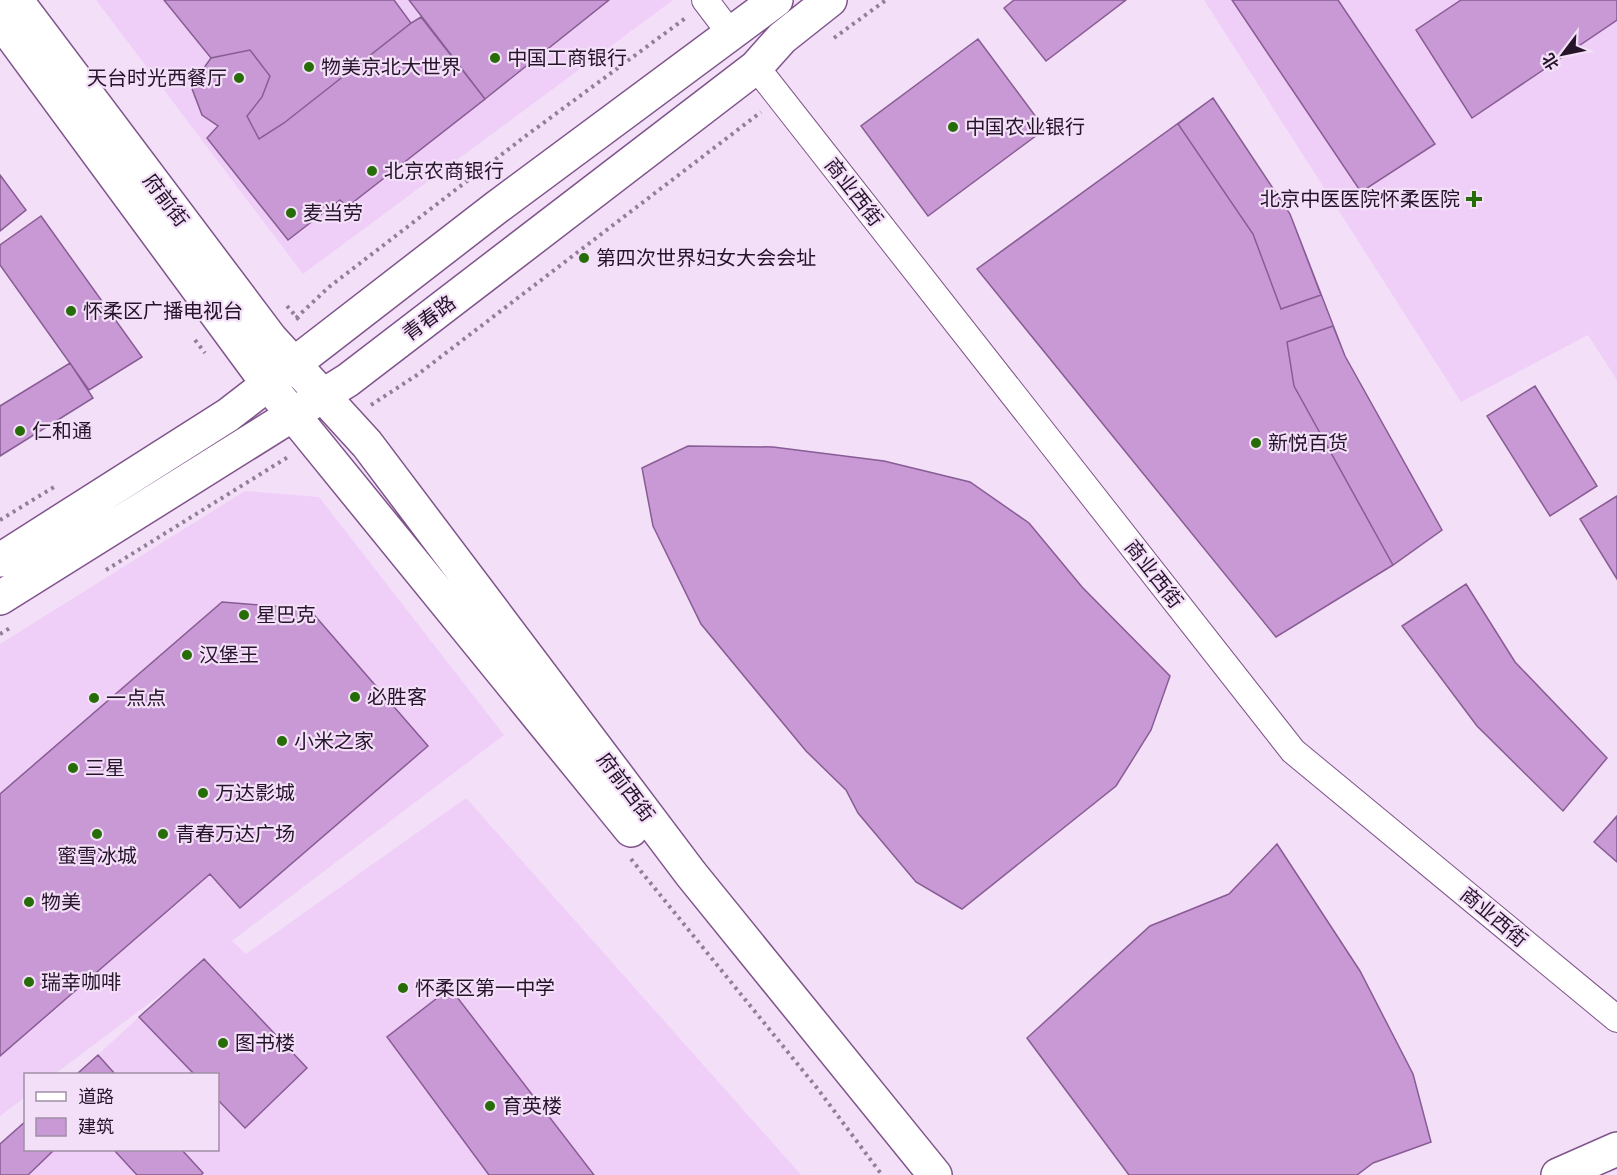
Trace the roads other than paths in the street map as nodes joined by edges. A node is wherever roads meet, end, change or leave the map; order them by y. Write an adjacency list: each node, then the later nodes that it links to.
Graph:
1 (16, 0): 8 (main road, 府前街)
2 (776, 0): 6 (main road)
3 (830, 0): 7 (main road, 青春路)
4 (706, 1): 6 (street)
5 (0, 20): 9 (main road, 府前街)
6 (730, 33): 8 (main road)
7 (756, 67): 10 (main road, 青春路); 14 (street, 商业西街)
8 (293, 364): 9 (main road); 10 (main road, 府前街)
9 (268, 384): 11 (main road, 府前街); 12 (main road)
10 (323, 396): 11 (main road, 青春路); 17 (main road, 府前西街)
11 (293, 414): 13 (main road, 青春路); 16 (main road, 府前西街)
12 (0, 560)
13 (0, 598)
14 (1617, 1019)
15 (1617, 1149): 18 (main road)
16 (909, 1175)
17 (935, 1175)
18 (1558, 1175)

